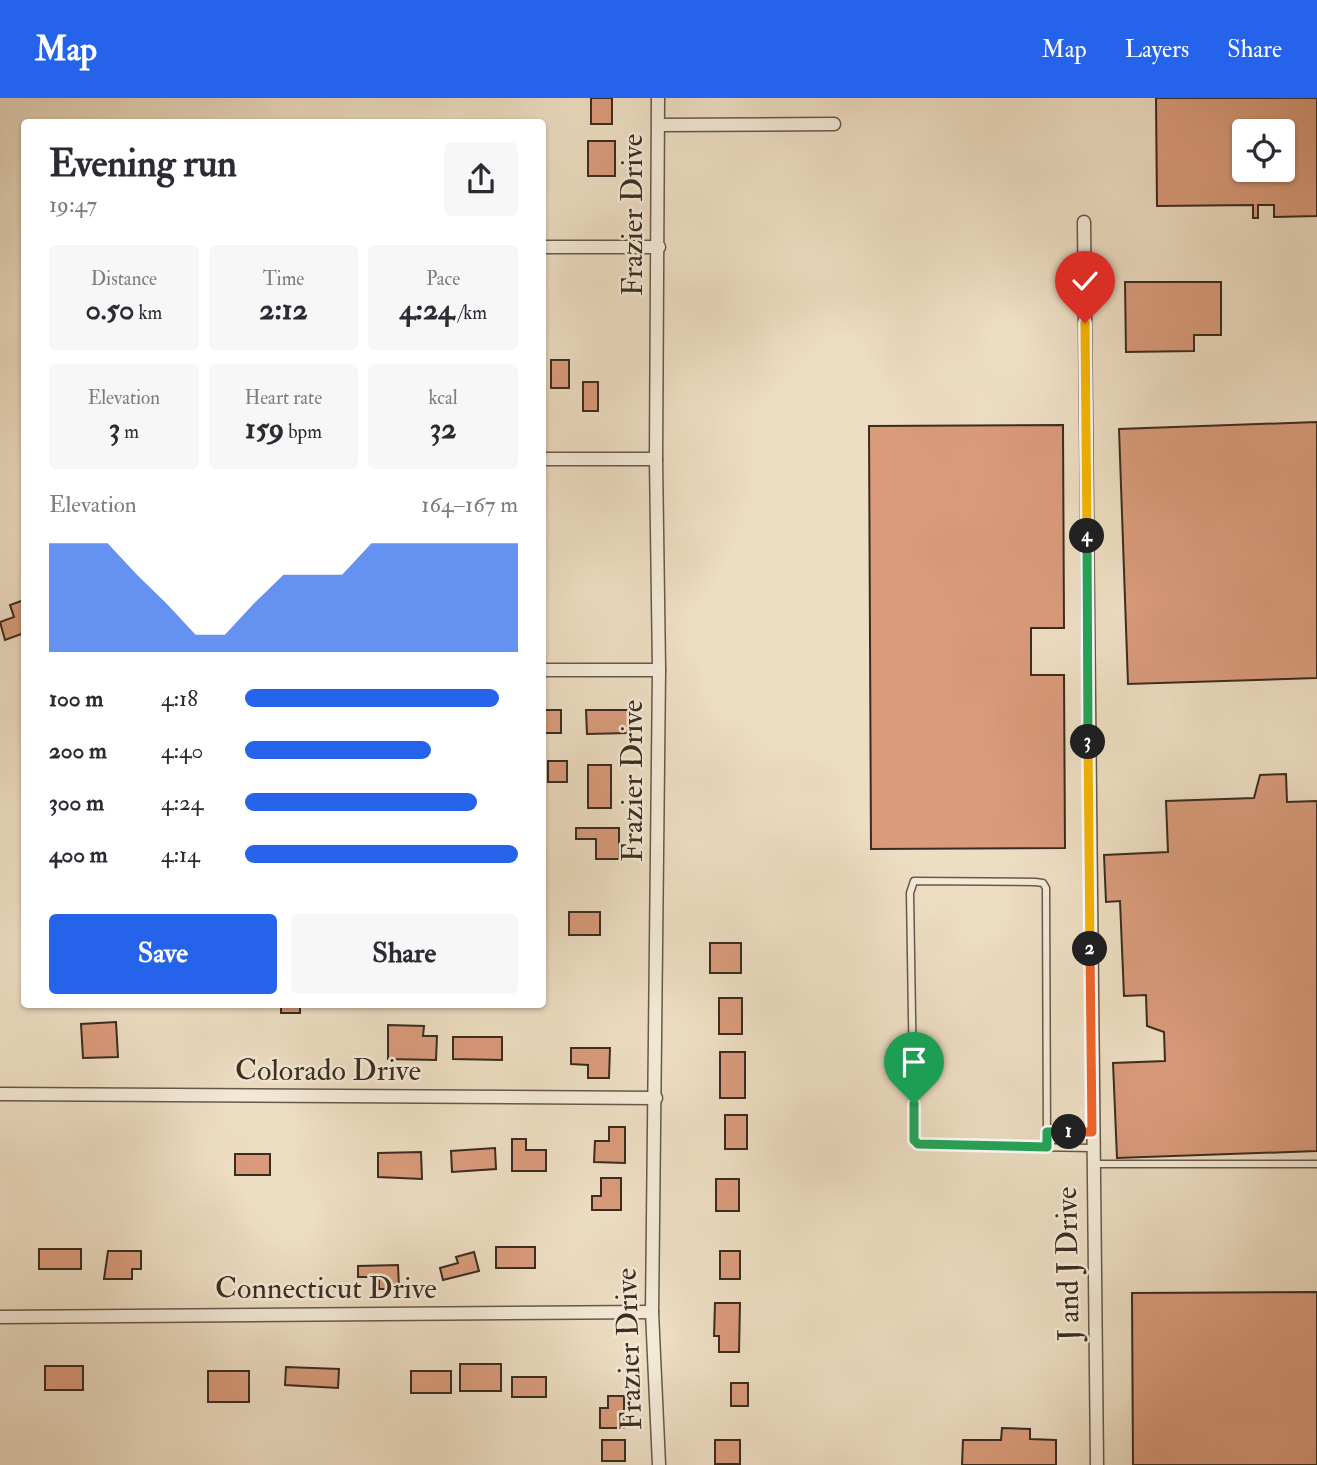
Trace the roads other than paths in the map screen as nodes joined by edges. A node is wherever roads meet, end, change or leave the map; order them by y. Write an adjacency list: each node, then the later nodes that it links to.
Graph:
1 (659, 98): 3 (street, Frazier Drive)
2 (834, 124): 3 (street)
3 (659, 125): 6 (street, Frazier Drive)
4 (1084, 222): 14 (street, J and J Drive)
5 (546, 247): 6 (street)
6 (659, 247): 8 (street, Frazier Drive)
7 (546, 458): 8 (street)
8 (656, 459): 10 (street, Frazier Drive)
9 (546, 670): 10 (street)
10 (659, 670): 12 (street, Frazier Drive)
11 (0, 1094): 12 (street, Colorado Drive)
12 (656, 1098): 19 (street, Frazier Drive)
13 (1047, 1132): 14 (lane); 15 (lane); 15 (lane)
14 (1092, 1132): 16 (street, J and J Drive)
15 (1047, 1147): 16 (lane)
16 (1092, 1148): 17 (street, J and J Drive)
17 (1092, 1164): 18 (lane); 22 (street, J and J Drive)
18 (1317, 1164)
19 (652, 1312): 20 (street, Connecticut Drive); 21 (street, Frazier Drive)
20 (0, 1317)
21 (659, 1465)
22 (1097, 1465)

